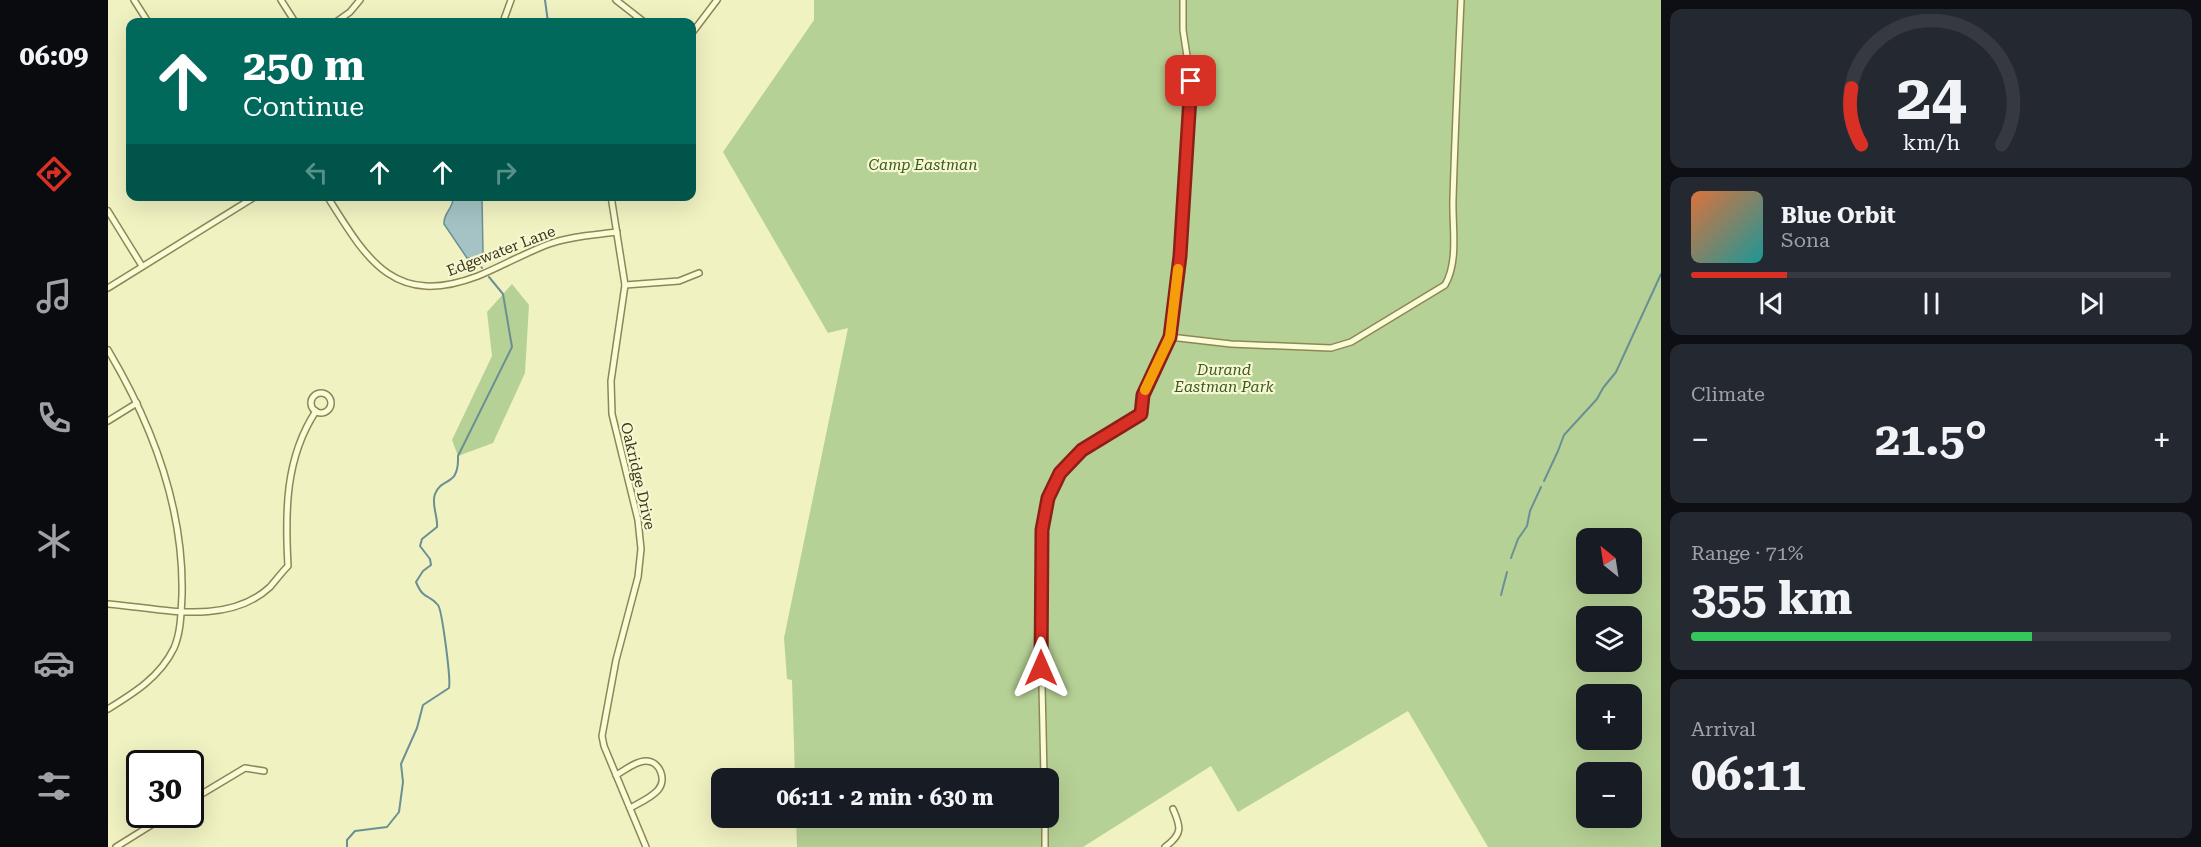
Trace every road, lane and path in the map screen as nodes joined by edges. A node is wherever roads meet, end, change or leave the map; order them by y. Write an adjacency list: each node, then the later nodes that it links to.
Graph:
1 (134, 0): 9 (street)
2 (281, 0): 10 (street)
3 (360, 0): 11 (street)
4 (511, 0): 12 (street)
5 (616, 0): 13 (street)
6 (717, 0): 14 (street)
7 (1183, 0): 24 (street)
8 (1461, 0): 24 (street)
9 (145, 18)
10 (292, 18)
11 (342, 18)
12 (504, 18)
13 (639, 18)
14 (696, 28)
15 (248, 201): 20 (street)
16 (330, 201): 19 (street, Edgewater Lane)
17 (612, 201): 19 (street, Oakridge Drive)
18 (108, 211): 20 (street)
19 (617, 232): 22 (street, Oakridge Drive)
20 (142, 266): 23 (street)
21 (699, 273): 22 (street)
22 (625, 285): 34 (street, Oakridge Drive)
23 (108, 288)
24 (1170, 337): 32 (street)
25 (108, 350): 26 (street)
26 (137, 403): 28 (street); 30 (street)
27 (316, 411): 30 (street)
28 (108, 421)
29 (108, 604): 30 (street)
30 (181, 612): 31 (street)
31 (108, 709)
32 (1044, 768)
33 (264, 771): 35 (street)
34 (616, 775): 36 (street, Oakridge Drive); 36 (street)
35 (204, 793)
36 (630, 808): 41 (street, Oakridge Drive)
37 (1173, 809): 43 (street)
38 (147, 828): 40 (street)
39 (1045, 828): 42 (street)
40 (116, 847)
41 (646, 847)
42 (1045, 847)
43 (1165, 847)

